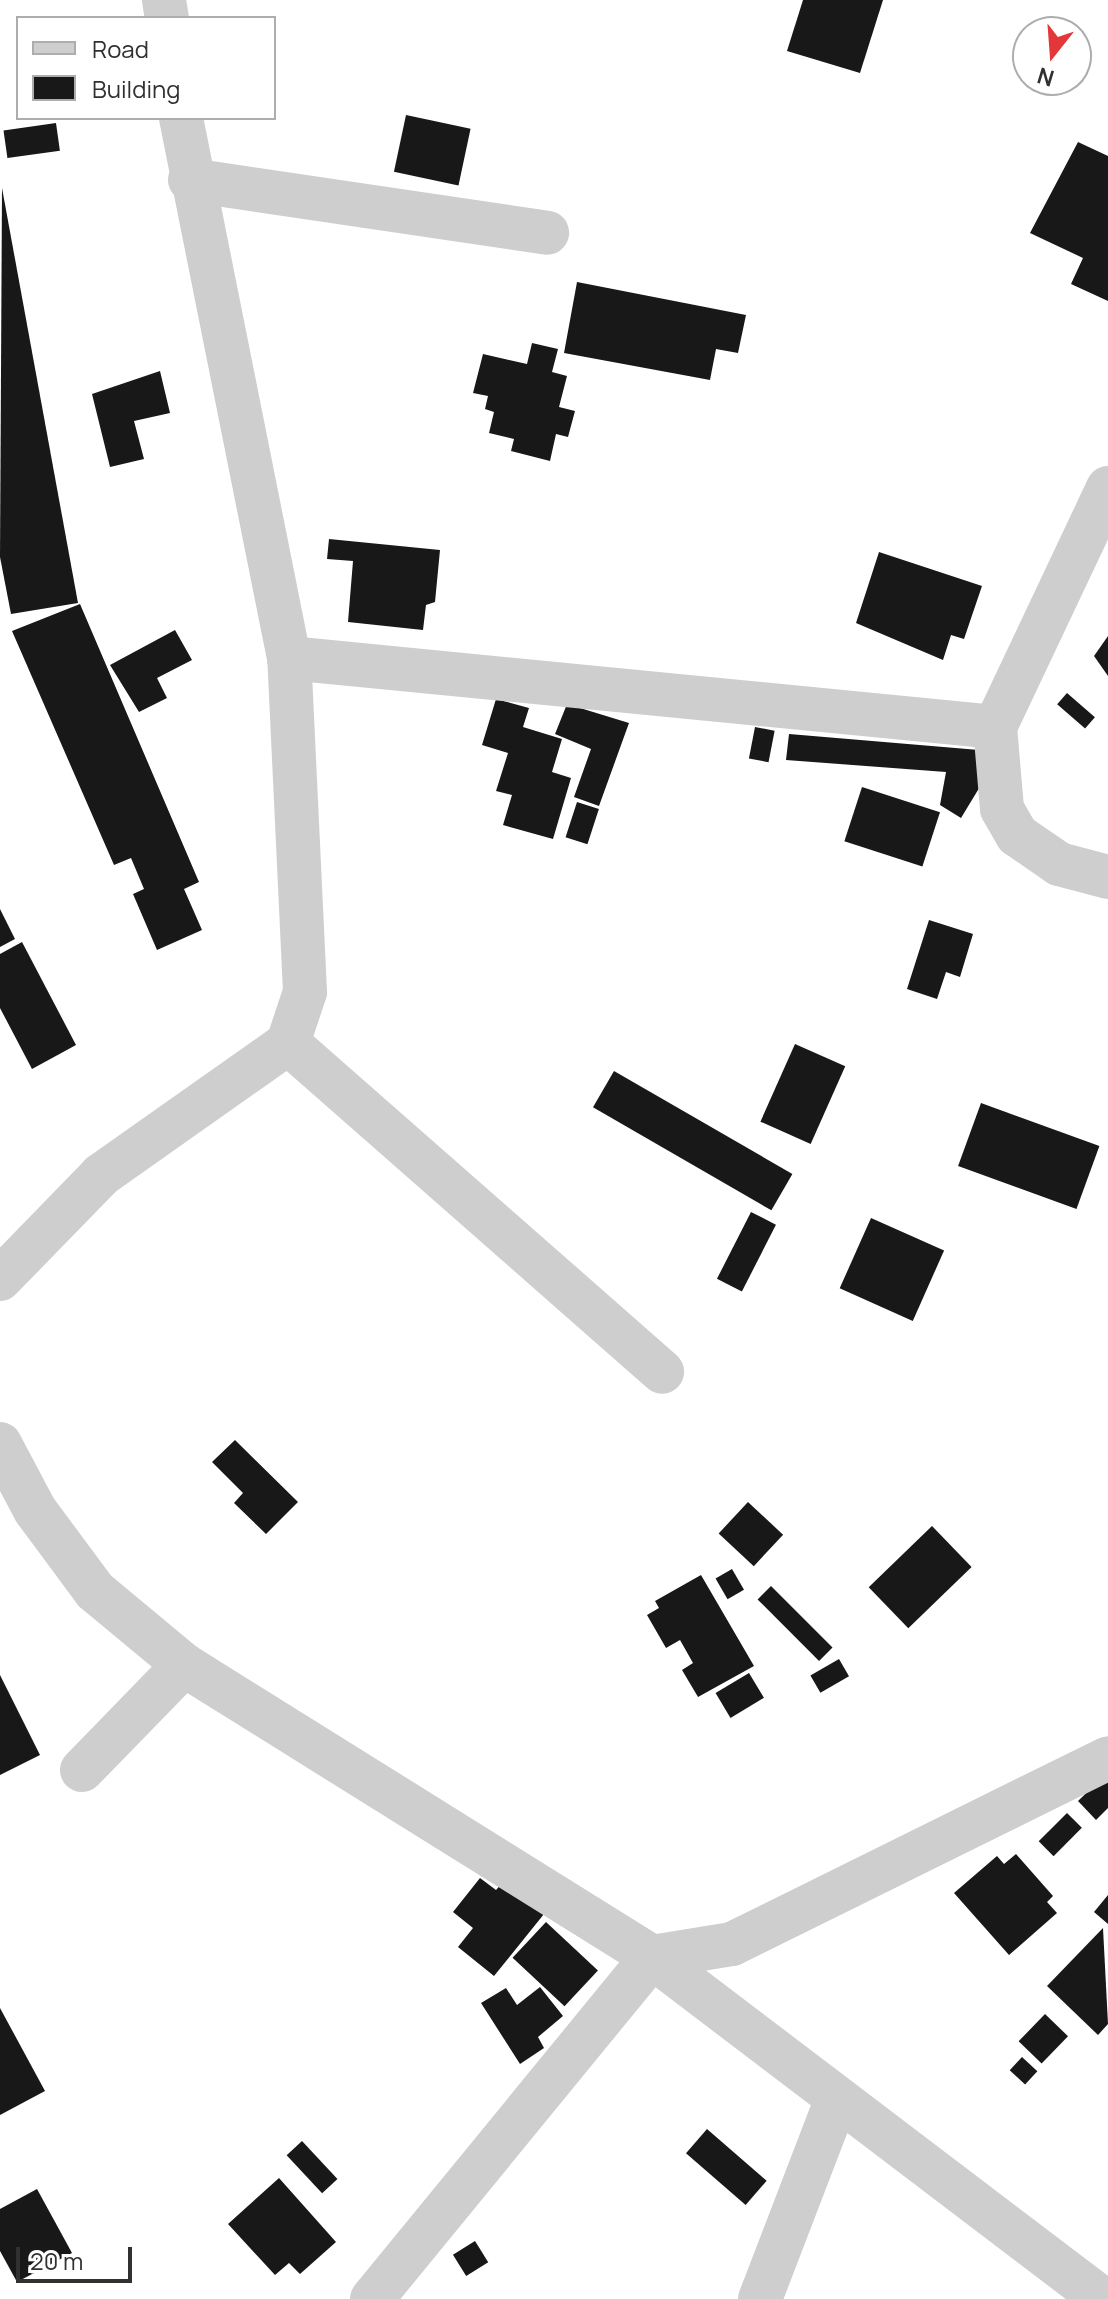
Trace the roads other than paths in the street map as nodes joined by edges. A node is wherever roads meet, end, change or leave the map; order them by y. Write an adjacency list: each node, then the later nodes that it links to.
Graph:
1 (181, 120): 2 (street)
2 (190, 180): 3 (street); 5 (street)
3 (547, 233)
4 (1108, 488): 6 (street)
5 (289, 658): 6 (street); 8 (street)
6 (995, 727): 7 (street)
7 (1108, 877)
8 (288, 1043): 9 (street); 10 (street)
9 (0, 1279)
10 (662, 1372)
11 (0, 1444): 12 (street)
12 (184, 1665): 14 (street); 15 (street)
13 (1108, 1758): 15 (street)
14 (82, 1770)
15 (652, 1957): 16 (street); 17 (street)
16 (837, 2098): 18 (street); 19 (street)
17 (372, 2299)
18 (760, 2299)
19 (1102, 2299)

